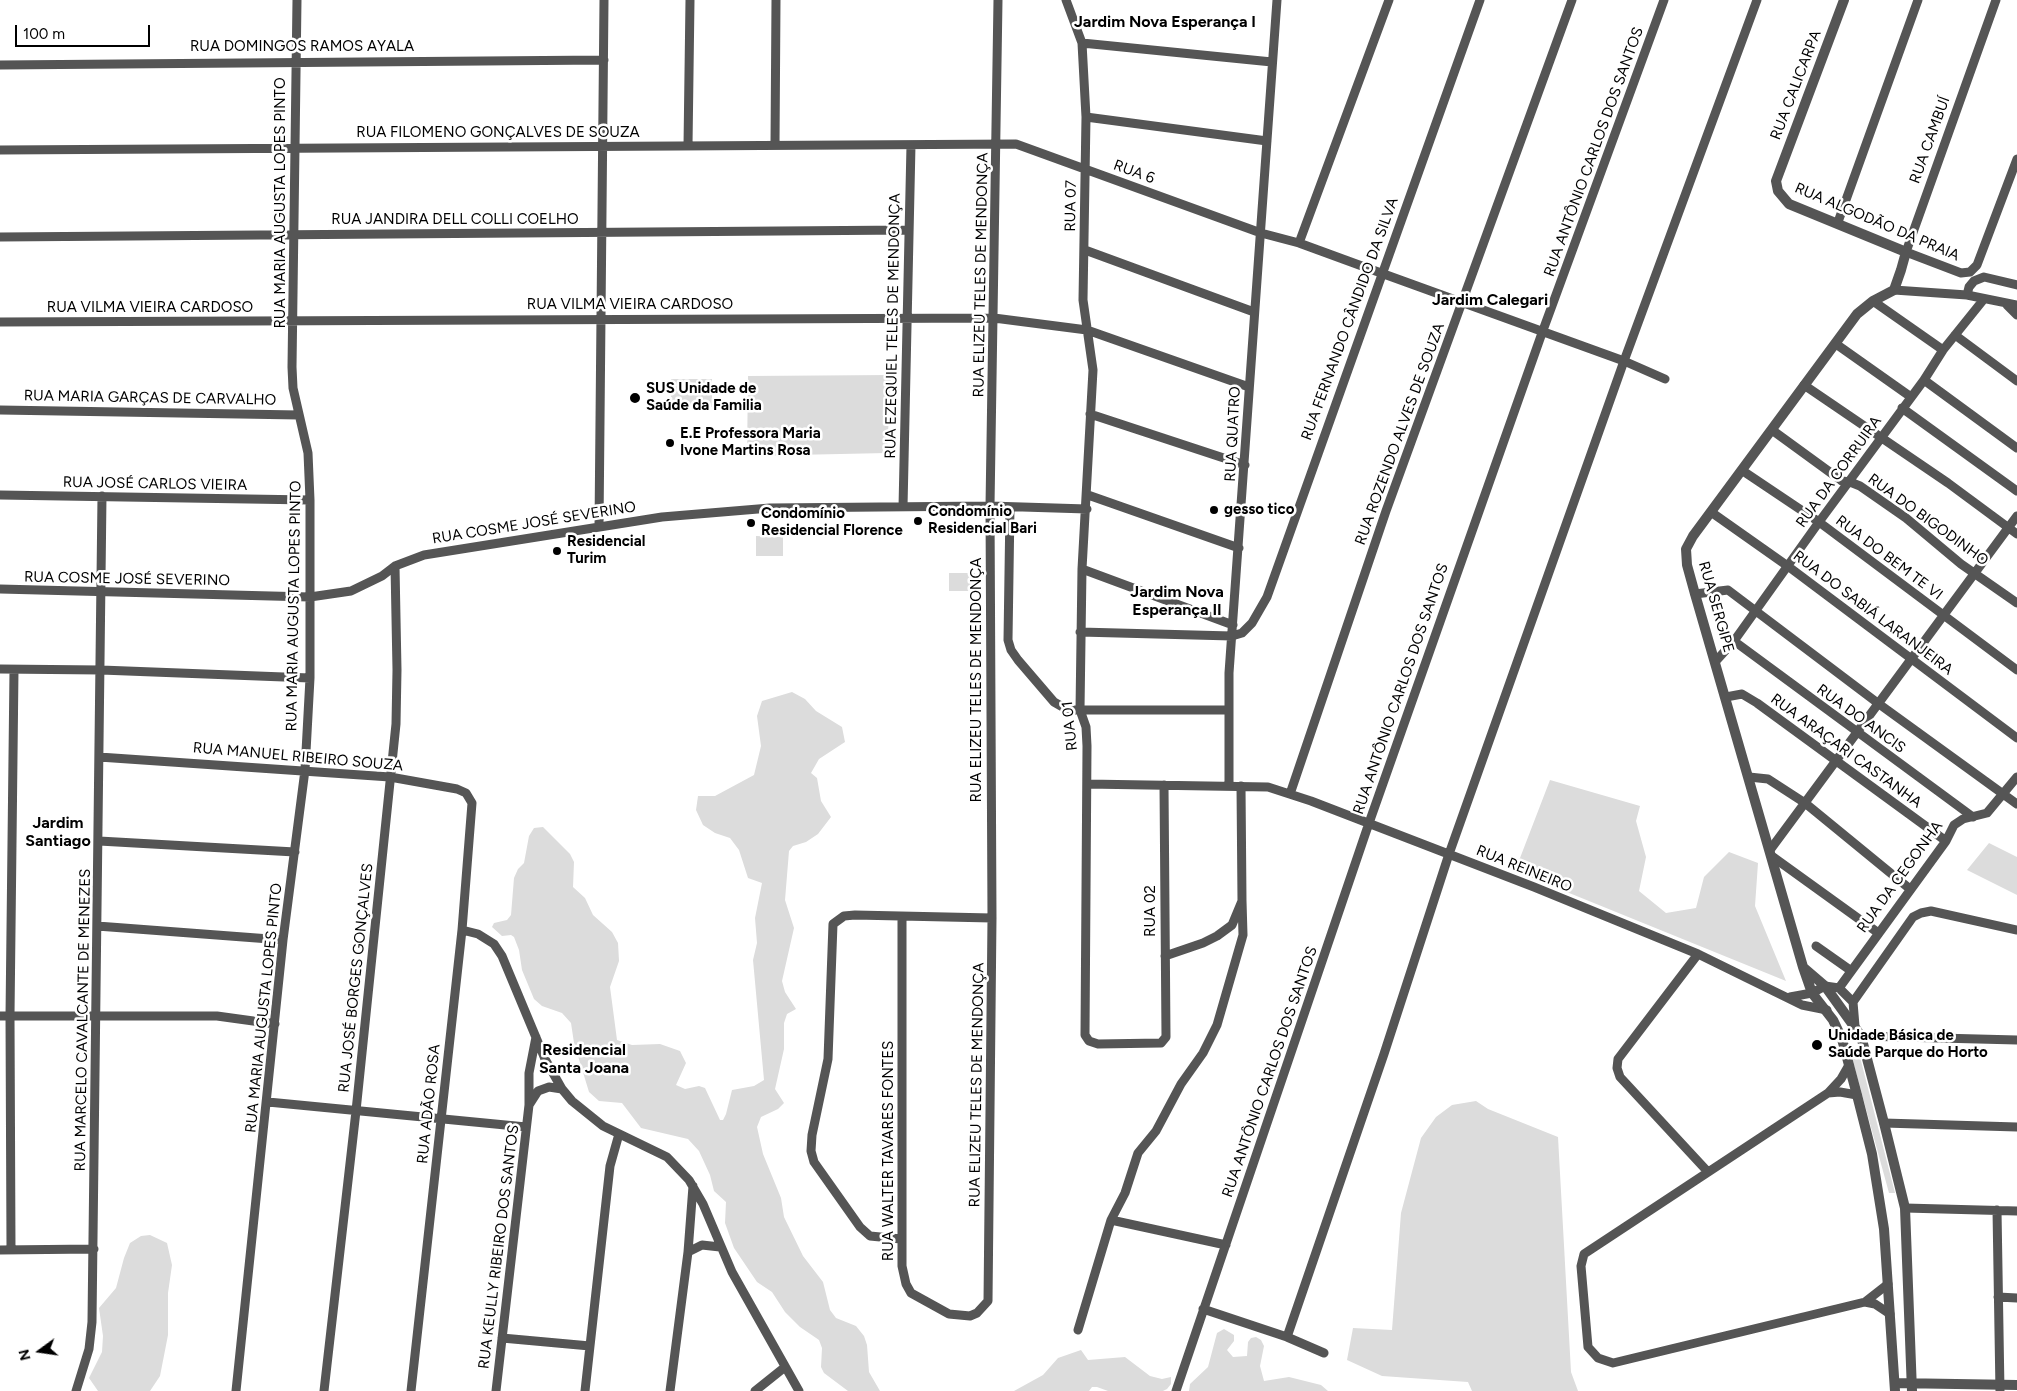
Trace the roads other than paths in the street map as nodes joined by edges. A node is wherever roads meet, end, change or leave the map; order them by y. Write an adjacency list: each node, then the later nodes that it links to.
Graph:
1 (297, 0): 18 (street, RUA MARIA AUGUSTA LOPES PINTO)
2 (604, 0): 17 (street)
3 (690, 0): 25 (street)
4 (776, 0): 26 (street)
5 (998, 0): 23 (street, RUA ELIZEU TELES DE MENDONÇA)
6 (1066, 0): 16 (street, RUA 07)
7 (1277, 0): 19 (street, RUA QUATRO)
8 (1389, 0): 39 (street)
9 (1480, 0): 42 (street, RUA FERNANDO CÂNDIDO DA SILVA)
10 (1572, 0): 48 (street, RUA ROZENDO ALVES DE SOUZA)
11 (1664, 0): 58 (street, RUA ANTÔNIO CARLOS DOS SANTOS)
12 (1757, 0): 62 (street)
13 (1844, 0): 32 (street, RUA CALICARPA)
14 (1918, 0): 33 (street)
15 (1996, 0): 41 (street, RUA CAMBUÍ)
16 (1082, 43): 19 (street); 21 (street, RUA 07)
17 (604, 60): 18 (street, RUA DOMINGOS RAMOS AYALA); 27 (street)
18 (296, 61): 20 (street, RUA DOMINGOS RAMOS AYALA); 28 (street, RUA MARIA AUGUSTA LOPES PINTO)
19 (1272, 62): 22 (street, RUA QUATRO)
20 (0, 65)
21 (1086, 117): 22 (street); 31 (street, RUA 07)
22 (1267, 141): 36 (street, RUA QUATRO)
23 (997, 143): 24 (street, RUA FILOMENO GONÇALVES DE SOUZA); 31 (street, RUA 6); 54 (street, RUA ELIZEU TELES DE MENDONÇA)
24 (911, 145): 26 (street, RUA FILOMENO GONÇALVES DE SOUZA); 34 (street, RUA EZEQUIEL TELES DE MENDONÇA)
25 (688, 146): 26 (street, RUA FILOMENO GONÇALVES DE SOUZA); 27 (street, RUA FILOMENO GONÇALVES DE SOUZA)
26 (775, 146)
27 (604, 147): 28 (street, RUA FILOMENO GONÇALVES DE SOUZA); 35 (street)
28 (294, 148): 29 (street, RUA FILOMENO GONÇALVES DE SOUZA); 37 (street, RUA MARIA AUGUSTA LOPES PINTO)
29 (0, 150)
30 (2017, 159): 41 (street, RUA ALGODÃO DA PRAIA)
31 (1085, 168): 36 (street, RUA 6); 40 (street, RUA 07)
32 (1776, 181): 33 (street, RUA ALGODÃO DA PRAIA)
33 (1838, 222): 41 (street, RUA ALGODÃO DA PRAIA)
34 (909, 230): 35 (street, RUA JANDIRA DELL COLLI COELHO); 52 (street, RUA EZEQUIEL TELES DE MENDONÇA)
35 (603, 233): 37 (street, RUA JANDIRA DELL COLLI COELHO); 53 (street)
36 (1261, 233): 39 (street, RUA 6); 50 (street, RUA QUATRO)
37 (294, 235): 38 (street, RUA JANDIRA DELL COLLI COELHO); 55 (street, RUA MARIA AUGUSTA LOPES PINTO)
38 (0, 237)
39 (1299, 244): 42 (street, RUA 6)
40 (1084, 250): 50 (street); 57 (street, RUA 07)
41 (1906, 252): 44 (street, RUA CAMBUÍ)
42 (1380, 273): 48 (street, RUA 6); 108 (street, RUA FERNANDO CÂNDIDO DA SILVA)
43 (2017, 286): 45 (street)
44 (1894, 290): 45 (street); 47 (street, RUA SERGIPE)
45 (1967, 295): 46 (street)
46 (1984, 299): 49 (street); 59 (street, RUA DA CORRUIRA)
47 (1874, 301): 60 (street, RUA SERGIPE); 61 (street)
48 (1462, 304): 58 (street, RUA 6); 133 (street, RUA ROZENDO ALVES DE SOUZA)
49 (2012, 305): 51 (street)
50 (1254, 312): 67 (street, RUA QUATRO)
51 (2017, 315)
52 (907, 317): 53 (street, RUA VILMA VIEIRA CARDOSO); 54 (street, RUA VILMA VIEIRA CARDOSO); 85 (street, RUA EZEQUIEL TELES DE MENDONÇA)
53 (602, 318): 55 (street, RUA VILMA VIEIRA CARDOSO); 91 (street)
54 (994, 318): 57 (street, RUA VILMA VIEIRA CARDOSO); 84 (street, RUA ELIZEU TELES DE MENDONÇA)
55 (294, 321): 56 (street, RUA VILMA VIEIRA CARDOSO); 72 (street, RUA MARIA AUGUSTA LOPES PINTO)
56 (0, 322)
57 (1087, 330): 67 (street, RUA VILMA VIEIRA CARDOSO); 71 (street, RUA 07)
58 (1542, 333): 62 (street, RUA 6); 139 (street, RUA ANTÔNIO CARLOS DOS SANTOS)
59 (1955, 335): 61 (street, RUA DA CORRUIRA); 65 (street)
60 (1836, 344): 66 (street, RUA SERGIPE); 68 (street)
61 (1943, 350): 64 (street, RUA DA CORRUIRA)
62 (1624, 361): 63 (street, RUA 6); 143 (street)
63 (1665, 379)
64 (1924, 380): 68 (street, RUA DA CORRUIRA); 75 (street)
65 (2017, 381)
66 (1804, 385): 73 (street, RUA SERGIPE); 74 (street)
67 (1249, 387): 76 (street, RUA QUATRO)
68 (1911, 397): 69 (street, RUA DA CORRUIRA)
69 (1902, 408): 74 (street, RUA DA CORRUIRA); 79 (street)
70 (0, 410): 72 (street, RUA MARIA GARÇAS DE CARVALHO)
71 (1090, 414): 76 (street); 81 (street, RUA 01)
72 (299, 415): 83 (street, RUA MARIA AUGUSTA LOPES PINTO)
73 (1772, 430): 77 (street, RUA SERGIPE); 78 (street, RUA DO BIGODINHO)
74 (1880, 439): 78 (street, RUA DA CORRUIRA); 92 (street)
75 (2017, 448)
76 (1245, 465): 94 (street, RUA QUATRO)
77 (1743, 471): 88 (street, RUA SERGIPE); 90 (street, RUA DO BEM TE VI)
78 (1850, 482): 90 (street, RUA DA CORRUIRA); 98 (street, RUA DO BIGODINHO)
79 (2017, 491)
80 (0, 495): 82 (street, RUA JOSÉ CARLOS VIEIRA)
81 (1088, 495): 87 (street, RUA 01); 94 (street)
82 (102, 496): 83 (street, RUA JOSÉ CARLOS VIEIRA); 100 (street, RUA MARCELO CAVALCANTE DE MENEZES)
83 (310, 500): 102 (street, RUA MARIA AUGUSTA LOPES PINTO)
84 (990, 506): 85 (street, RUA COSME JOSÉ SEVERINO); 86 (street, RUA COSME JOSÉ SEVERINO); 148 (street, RUA ELIZEU TELES DE MENDONÇA)
85 (903, 507): 91 (street, RUA COSME JOSÉ SEVERINO)
86 (1010, 507): 87 (street, RUA COSME JOSÉ SEVERINO); 119 (street)
87 (1086, 508): 97 (street, RUA 01)
88 (1711, 512): 96 (street, RUA DO SABIÁ LARANJEIRA); 101 (street, RUA SERGIPE)
89 (2017, 516): 92 (street)
90 (1819, 522): 96 (street, RUA DA CORRUIRA); 105 (street, RUA DO BEM TE VI)
91 (599, 527): 95 (street, RUA COSME JOSÉ SEVERINO)
92 (2008, 528): 93 (street); 98 (street)
93 (2017, 534)
94 (1239, 548): 106 (street, RUA QUATRO)
95 (395, 566): 102 (street, RUA COSME JOSÉ SEVERINO); 126 (street, RUA JOSÉ BORGES GONÇALVES)
96 (1789, 567): 104 (street, RUA DA CORRUIRA); 110 (street, RUA DO SABIÁ LARANJEIRA)
97 (1082, 569): 106 (street); 107 (street, RUA 01)
98 (1975, 572): 103 (street, RUA DO BIGODINHO); 105 (street)
99 (0, 589): 100 (street, RUA COSME JOSÉ SEVERINO)
100 (102, 592): 102 (street, RUA COSME JOSÉ SEVERINO); 114 (street, RUA MARCELO CAVALCANTE DE MENEZES)
101 (1695, 594): 104 (street); 111 (street, RUA SERGIPE)
102 (310, 597): 116 (street, RUA MARIA AUGUSTA LOPES PINTO)
103 (2017, 603)
104 (1756, 609): 109 (street, RUA DA CORRUIRA); 118 (street)
105 (1943, 616): 110 (street); 115 (street, RUA DO BEM TE VI)
106 (1234, 624): 108 (street, RUA QUATRO)
107 (1080, 632): 108 (street); 119 (street, RUA 01)
108 (1232, 636): 120 (street, RUA QUATRO)
109 (1734, 642): 111 (street, RUA DA CORRUIRA); 121 (street, RUA DO ANCIS)
110 (1912, 659): 118 (street); 122 (street, RUA DO SABIÁ LARANJEIRA)
111 (1715, 662): 117 (street, RUA SERGIPE)
112 (0, 670): 113 (street)
113 (14, 670): 114 (street); 166 (street)
114 (101, 670): 116 (street); 123 (street, RUA MARCELO CAVALCANTE DE MENEZES)
115 (2017, 670)
116 (310, 678): 125 (street, RUA MARIA AUGUSTA LOPES PINTO)
117 (1726, 697): 124 (street, RUA ARAÇARI CASTANHA); 127 (street, RUA SERGIPE)
118 (1879, 704): 121 (street); 134 (street)
119 (1080, 710): 120 (street); 129 (street, RUA 01)
120 (1228, 710): 131 (street, RUA QUATRO)
121 (1858, 734): 124 (street); 137 (street, RUA DO ANCIS)
122 (2017, 738)
123 (99, 757): 125 (street, RUA MANUEL RIBEIRO SOUZA); 140 (street, RUA MARCELO CAVALCANTE DE MENEZES)
124 (1837, 761): 135 (street); 141 (street, RUA ARAÇARI CASTANHA)
125 (305, 770): 126 (street, RUA MANUEL RIBEIRO SOUZA); 142 (street, RUA MARIA AUGUSTA LOPES PINTO)
126 (390, 777): 138 (street, RUA MANUEL RIBEIRO SOUZA); 180 (street, RUA JOSÉ BORGES GONÇALVES)
127 (1749, 777): 135 (street); 144 (street, RUA SERGIPE)
128 (2017, 778): 134 (street, RUA DA CEGONHA)
129 (1087, 784): 130 (street, RUA REINEIRO); 172 (street, RUA 01)
130 (1164, 785): 131 (street, RUA REINEIRO); 156 (street, RUA 02)
131 (1230, 786): 132 (street, RUA REINEIRO)
132 (1241, 786): 133 (street, RUA REINEIRO); 146 (street)
133 (1290, 794): 139 (street, RUA REINEIRO)
134 (2004, 795): 136 (street); 137 (street, RUA DA CEGONHA)
135 (1805, 803): 144 (street); 145 (street)
136 (2017, 804)
137 (1973, 817): 141 (street, RUA DA CEGONHA)
138 (472, 820): 150 (street, RUA ADÃO ROSA)
139 (1368, 823): 143 (street, RUA REINEIRO); 193 (street, RUA ANTÔNIO CARLOS DOS SANTOS)
140 (99, 841): 142 (street); 149 (street, RUA MARCELO CAVALCANTE DE MENEZES)
141 (1946, 842): 145 (street, RUA DA CEGONHA)
142 (295, 852): 153 (street, RUA MARIA AUGUSTA LOPES PINTO)
143 (1449, 854): 155 (street, RUA REINEIRO); 207 (street)
144 (1772, 854): 152 (street); 157 (street, RUA SERGIPE)
145 (1910, 889): 152 (street, RUA DA CEGONHA)
146 (1242, 901): 156 (street); 191 (street)
147 (902, 917): 148 (street); 192 (street, RUA WALTER TAVARES FONTES); 192 (street)
148 (992, 918): 202 (street, RUA ELIZEU TELES DE MENDONÇA)
149 (97, 926): 153 (street); 167 (street, RUA MARCELO CAVALCANTE DE MENEZES)
150 (462, 930): 171 (street); 181 (street, RUA ADÃO ROSA)
151 (2017, 930): 163 (street)
152 (1877, 932): 158 (street, RUA DA CEGONHA)
153 (283, 940): 168 (street, RUA MARIA AUGUSTA LOPES PINTO)
154 (1816, 946): 158 (street)
155 (1698, 954): 162 (street, RUA REINEIRO); 186 (street)
156 (1165, 956): 172 (street, RUA 02)
157 (1803, 967): 159 (street); 161 (street, RUA SERGIPE)
158 (1850, 970): 160 (street, RUA DA CEGONHA)
159 (1825, 986): 160 (street); 161 (street); 169 (street)
160 (1839, 988): 163 (street)
161 (1812, 993): 162 (street); 164 (street)
162 (1790, 997): 164 (street, RUA REINEIRO)
163 (1853, 1002): 169 (street)
164 (1827, 1010): 174 (street)
165 (0, 1016): 166 (street)
166 (10, 1016): 167 (street); 197 (street)
167 (96, 1016): 168 (street); 195 (street, RUA MARCELO CAVALCANTE DE MENEZES)
168 (275, 1024): 178 (street, RUA MARIA AUGUSTA LOPES PINTO)
169 (1855, 1026): 170 (street)
170 (1861, 1036): 173 (street); 182 (street)
171 (536, 1037): 175 (street); 179 (street, RUA KEULLY RIBEIRO DOS SANTOS)
172 (1166, 1037)
173 (2017, 1040)
174 (1849, 1065): 176 (street); 177 (street)
175 (562, 1089): 179 (street, RUA KEULLY RIBEIRO DOS SANTOS); 185 (street)
176 (1828, 1093): 177 (street); 186 (street)
177 (1857, 1095): 199 (street)
178 (268, 1102): 180 (street); 217 (street, RUA MARIA AUGUSTA LOPES PINTO)
179 (529, 1105): 184 (street, RUA KEULLY RIBEIRO DOS SANTOS)
180 (356, 1111): 181 (street); 218 (street, RUA JOSÉ BORGES GONÇALVES)
181 (441, 1118): 184 (street); 219 (street, RUA ADÃO ROSA)
182 (1884, 1123): 183 (street); 188 (street)
183 (2017, 1127)
184 (526, 1128): 208 (street, RUA KEULLY RIBEIRO DOS SANTOS)
185 (619, 1134): 187 (street); 209 (street)
186 (1708, 1172): 203 (street)
187 (693, 1186): 194 (street); 198 (street)
188 (1905, 1208): 189 (street); 214 (street)
189 (1997, 1210): 190 (street); 200 (street)
190 (2017, 1211)
191 (1111, 1220): 193 (street); 206 (street)
192 (902, 1240): 202 (street, RUA WALTER TAVARES FONTES)
193 (1226, 1245): 204 (street, RUA ANTÔNIO CARLOS DOS SANTOS)
194 (720, 1247): 198 (street); 211 (street)
195 (94, 1249): 197 (street); 216 (street, RUA MARCELO CAVALCANTE DE MENEZES)
196 (0, 1250): 197 (street)
197 (11, 1250)
198 (688, 1252): 222 (street)
199 (1888, 1284): 203 (street); 205 (street)
200 (1998, 1297): 201 (street); 215 (street)
201 (2017, 1298)
202 (988, 1301)
203 (1865, 1302): 205 (street)
204 (1203, 1309): 207 (street); 225 (street, RUA ANTÔNIO CARLOS DOS SANTOS)
205 (1890, 1314): 213 (street)
206 (1078, 1330)
207 (1287, 1337): 210 (street)
208 (502, 1338): 209 (street); 220 (street, RUA KEULLY RIBEIRO DOS SANTOS)
209 (590, 1346): 221 (street)
210 (1324, 1353)
211 (784, 1367): 223 (street); 224 (street)
212 (2017, 1385): 215 (street)
213 (1897, 1386): 214 (street)
214 (1912, 1387): 215 (street)
215 (2000, 1388)
216 (76, 1391)
217 (236, 1391)
218 (324, 1391)
219 (411, 1391)
220 (496, 1391)
221 (585, 1391)
222 (670, 1391)
223 (755, 1391)
224 (799, 1391)
225 (1176, 1391)

